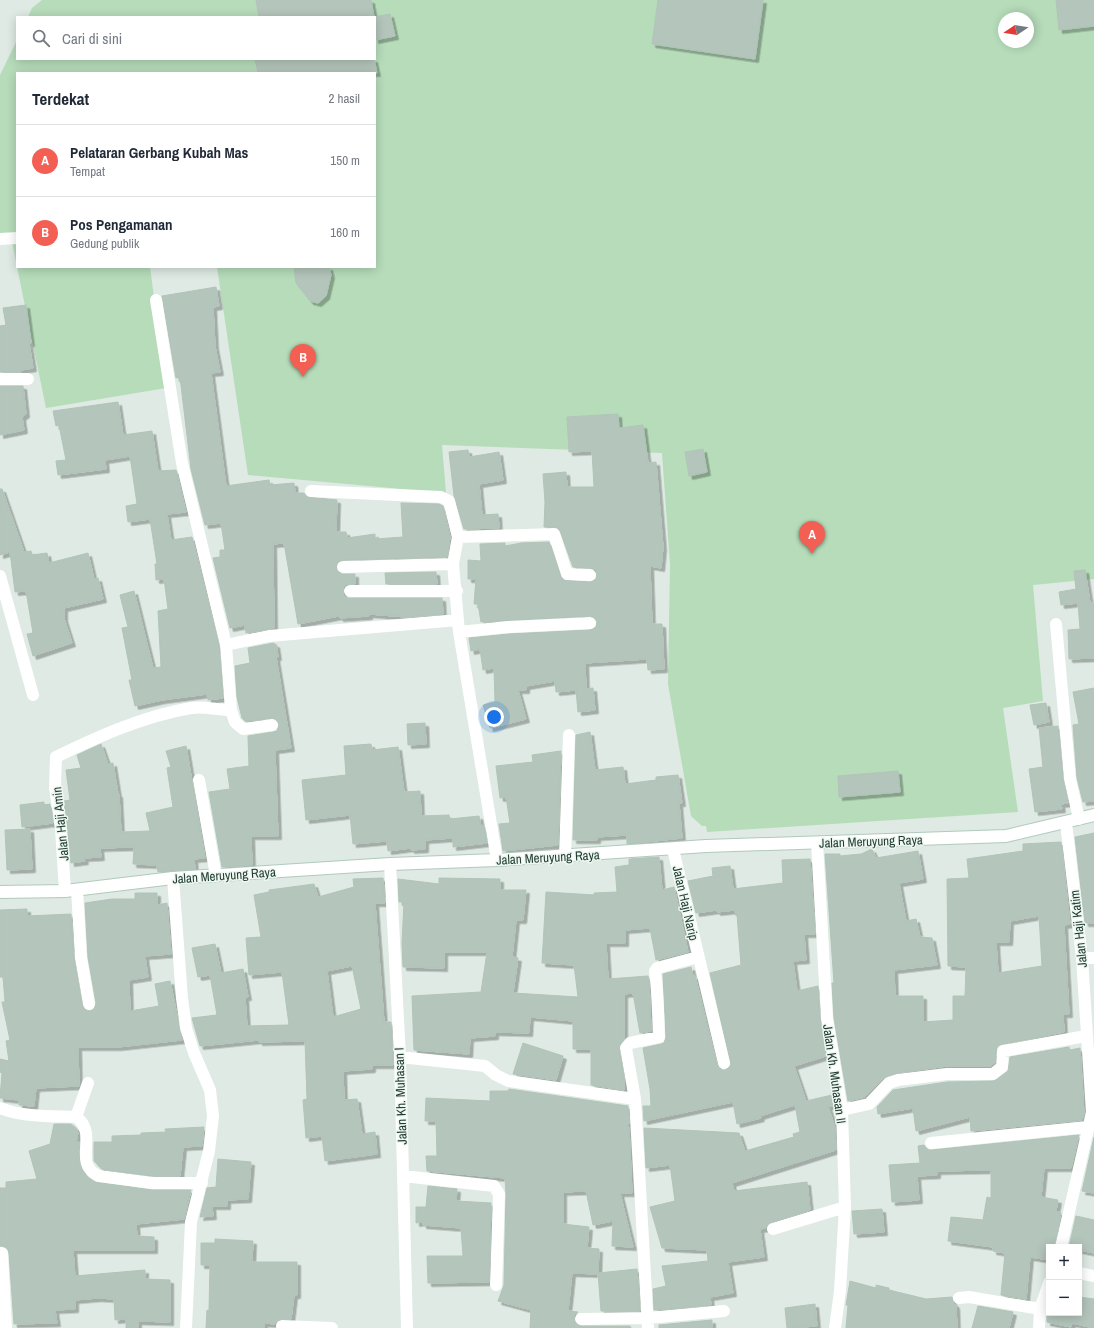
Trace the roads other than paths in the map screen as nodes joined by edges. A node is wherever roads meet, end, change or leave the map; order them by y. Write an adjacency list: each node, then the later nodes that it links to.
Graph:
1 (16, 238): 2 (street)
2 (0, 239)
3 (156, 300): 17 (street)
4 (28, 379): 5 (street)
5 (0, 380)
6 (311, 490): 7 (street)
7 (458, 537): 8 (street); 10 (street)
8 (453, 564): 9 (street); 13 (street)
9 (343, 567)
10 (590, 575)
11 (0, 576): 18 (street)
12 (350, 591): 13 (street)
13 (457, 591): 16 (street)
14 (590, 623): 16 (street)
15 (1056, 624): 24 (street)
16 (458, 626): 17 (street); 29 (street)
17 (226, 645): 19 (street)
18 (33, 695)
19 (231, 710): 20 (street); 33 (street, Jalan Haji Amin)
20 (272, 725)
21 (569, 735): 28 (street)
22 (199, 780): 31 (street)
23 (1094, 815): 24 (street, Jalan Meruyung Raya)
24 (1079, 819): 25 (street, Jalan Meruyung Raya)
25 (1066, 823): 26 (street, Jalan Meruyung Raya); 36 (street, Jalan Haji Katim)
26 (817, 843): 27 (street, Jalan Meruyung Raya); 44 (street, Jalan Kh. Muhasan II)
27 (673, 849): 28 (street, Jalan Meruyung Raya); 35 (street, Jalan Haji Narip)
28 (565, 856): 29 (street, Jalan Meruyung Raya)
29 (497, 860): 30 (street, Jalan Meruyung Raya)
30 (390, 864): 31 (street, Jalan Meruyung Raya); 39 (street, Jalan Kh. Muhasan I)
31 (216, 876): 32 (street, Jalan Meruyung Raya)
32 (173, 878): 33 (street, Jalan Meruyung Raya); 50 (street)
33 (71, 890): 34 (street, Jalan Meruyung Raya); 37 (street, Jalan Haji Amin)
34 (0, 892)
35 (698, 957): 40 (street, Jalan Haji Narip); 42 (street)
36 (1088, 958): 38 (street, Jalan Haji Katim)
37 (89, 1004)
38 (1089, 1043): 44 (street); 45 (street, Jalan Haji Katim)
39 (400, 1057): 42 (street); 49 (street, Jalan Kh. Muhasan I)
40 (724, 1063)
41 (88, 1083): 46 (street)
42 (635, 1099): 64 (street)
43 (0, 1108): 46 (street)
44 (842, 1110): 51 (street, Jalan Kh. Muhasan II)
45 (1093, 1112): 47 (street, Jalan Haji Katim)
46 (76, 1117): 50 (street)
47 (1087, 1127): 48 (street); 53 (street, Jalan Haji Katim)
48 (931, 1143)
49 (403, 1176): 57 (street); 69 (street, Jalan Kh. Muhasan I)
50 (202, 1183): 67 (street)
51 (845, 1207): 52 (street); 70 (street, Jalan Kh. Muhasan II)
52 (773, 1229)
53 (1062, 1244)
54 (2, 1253): 61 (street)
55 (1082, 1274): 56 (street)
56 (1094, 1276)
57 (496, 1285)
58 (1046, 1292): 60 (street)
59 (959, 1298): 60 (street)
60 (1040, 1309): 71 (street)
61 (2, 1311): 66 (street)
62 (724, 1311): 64 (street)
63 (581, 1319): 64 (street)
64 (648, 1323)
65 (282, 1326): 68 (street)
66 (6, 1328)
67 (186, 1328)
68 (332, 1328)
69 (407, 1328)
70 (835, 1328)
71 (1039, 1328)

